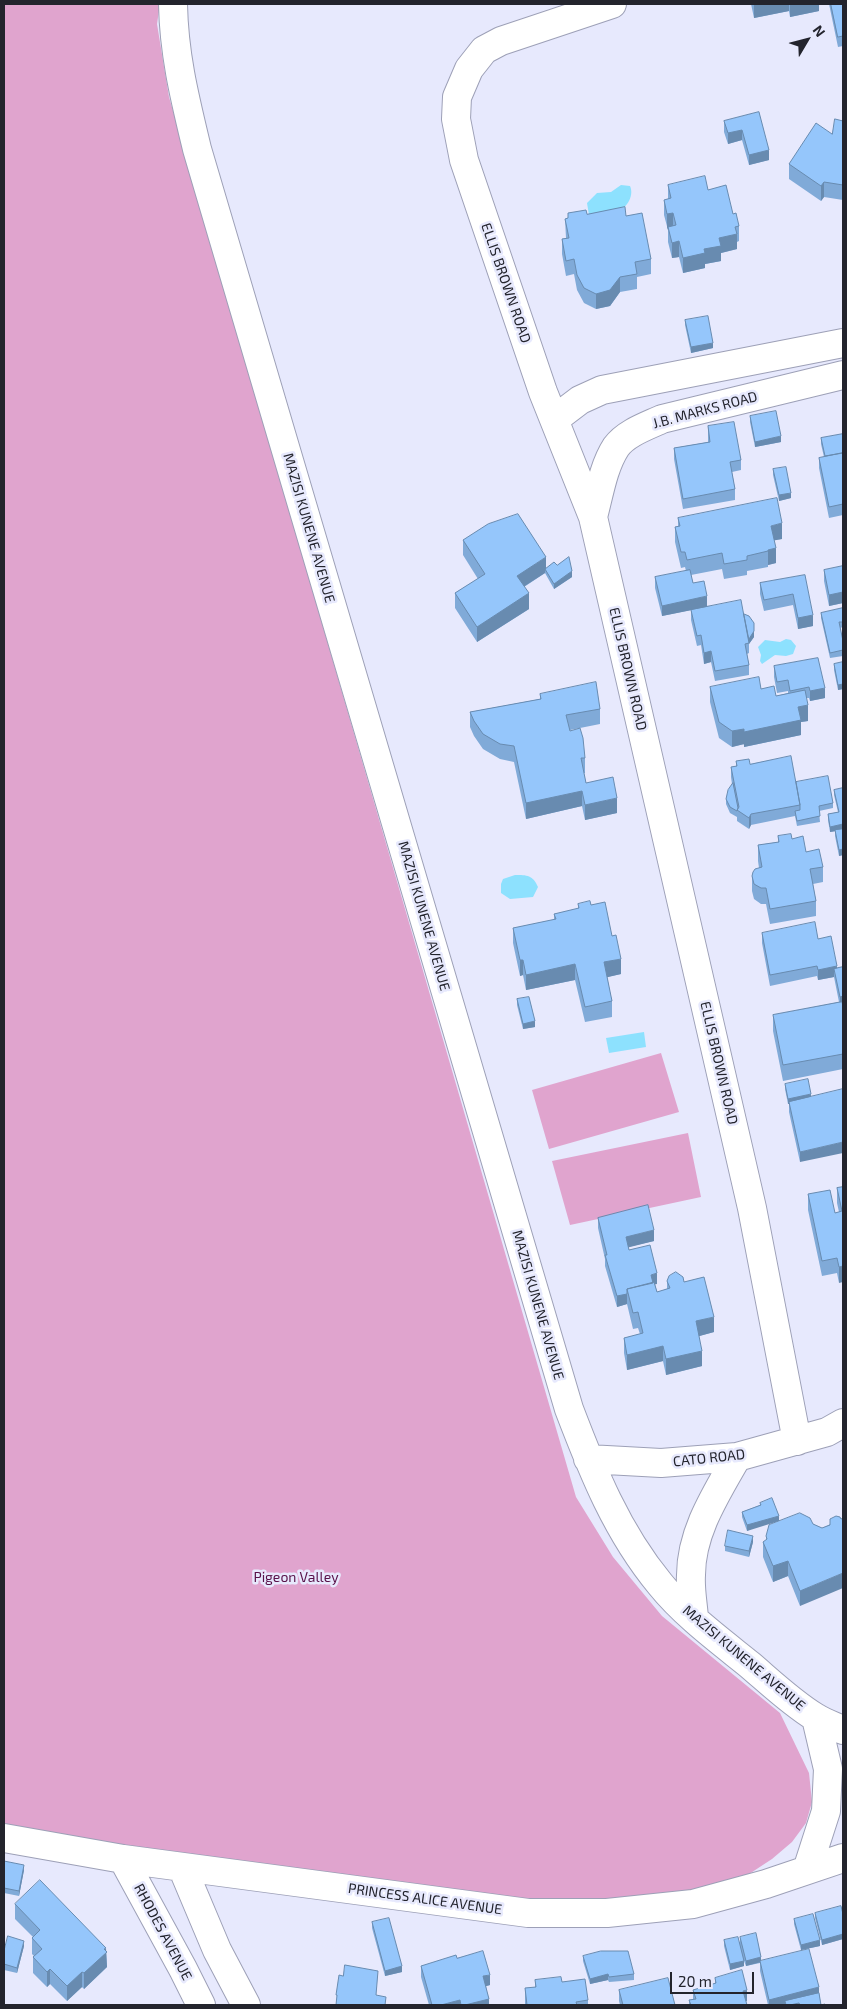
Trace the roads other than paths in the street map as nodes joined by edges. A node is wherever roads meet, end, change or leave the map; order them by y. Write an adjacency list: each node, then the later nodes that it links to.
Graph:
1 (173, 4): 10 (street, MAZISI KUNENE AVENUE)
2 (612, 4): 5 (street, ELLIS BROWN ROAD)
3 (843, 343): 5 (street)
4 (843, 375): 6 (street, J.B. MARKS ROAD)
5 (555, 420): 6 (street, ELLIS BROWN ROAD)
6 (593, 517): 8 (street, ELLIS BROWN ROAD)
7 (838, 1429): 8 (street, CATO ROAD)
8 (797, 1441): 9 (street, CATO ROAD)
9 (737, 1457): 10 (street, CATO ROAD); 11 (street)
10 (588, 1459): 11 (street, MAZISI KUNENE AVENUE)
11 (694, 1618): 12 (street, MAZISI KUNENE AVENUE)
12 (816, 1718): 13 (street, MAZISI KUNENE AVENUE); 18 (street)
13 (843, 1730)
14 (4, 1838): 16 (street, PRINCESS ALICE AVENUE)
15 (843, 1858): 18 (street, PRINCESS ALICE AVENUE)
16 (123, 1859): 17 (street, PRINCESS ALICE AVENUE); 19 (street, RHODES AVENUE)
17 (182, 1867): 18 (street, PRINCESS ALICE AVENUE); 20 (street)
18 (807, 1870)
19 (201, 2005)
20 (246, 2005)

